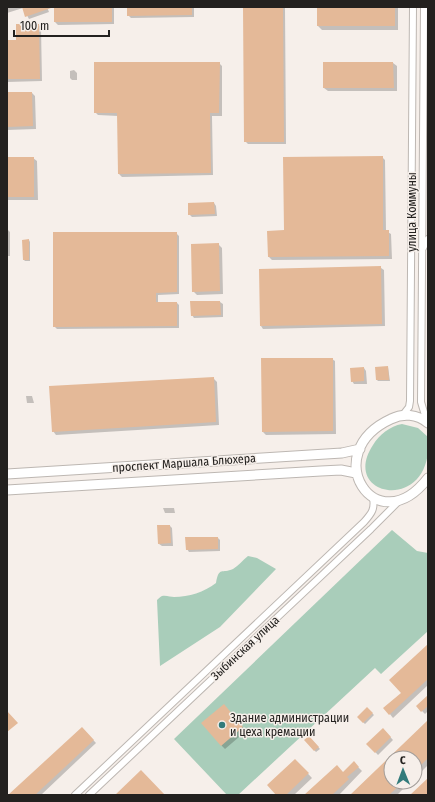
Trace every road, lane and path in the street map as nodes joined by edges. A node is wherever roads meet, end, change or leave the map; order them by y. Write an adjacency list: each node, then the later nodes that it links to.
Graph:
1 (413, 7): 7 (street, улица Коммуны)
2 (424, 7): 3 (street, улица Коммуны)
3 (424, 62): 4 (street); 6 (street, улица Коммуны)
4 (428, 72)
5 (428, 239): 6 (street)
6 (422, 249): 8 (street, улица Коммуны)
7 (402, 416): 8 (street); 9 (street)
8 (428, 423)
9 (360, 449): 10 (street); 11 (street, проспект Маршала Блюхера)
10 (356, 473): 14 (street, проспект Маршала Блюхера); 15 (street)
11 (7, 474)
12 (428, 478): 13 (street)
13 (424, 486): 16 (street)
14 (7, 490)
15 (373, 497): 16 (street); 17 (street, Зыбинская улица)
16 (400, 500): 18 (street, Зыбинская улица)
17 (222, 656): 18 (street); 19 (street, Зыбинская улица)
18 (229, 664): 20 (street, Зыбинская улица)
19 (75, 795)
20 (89, 795)

